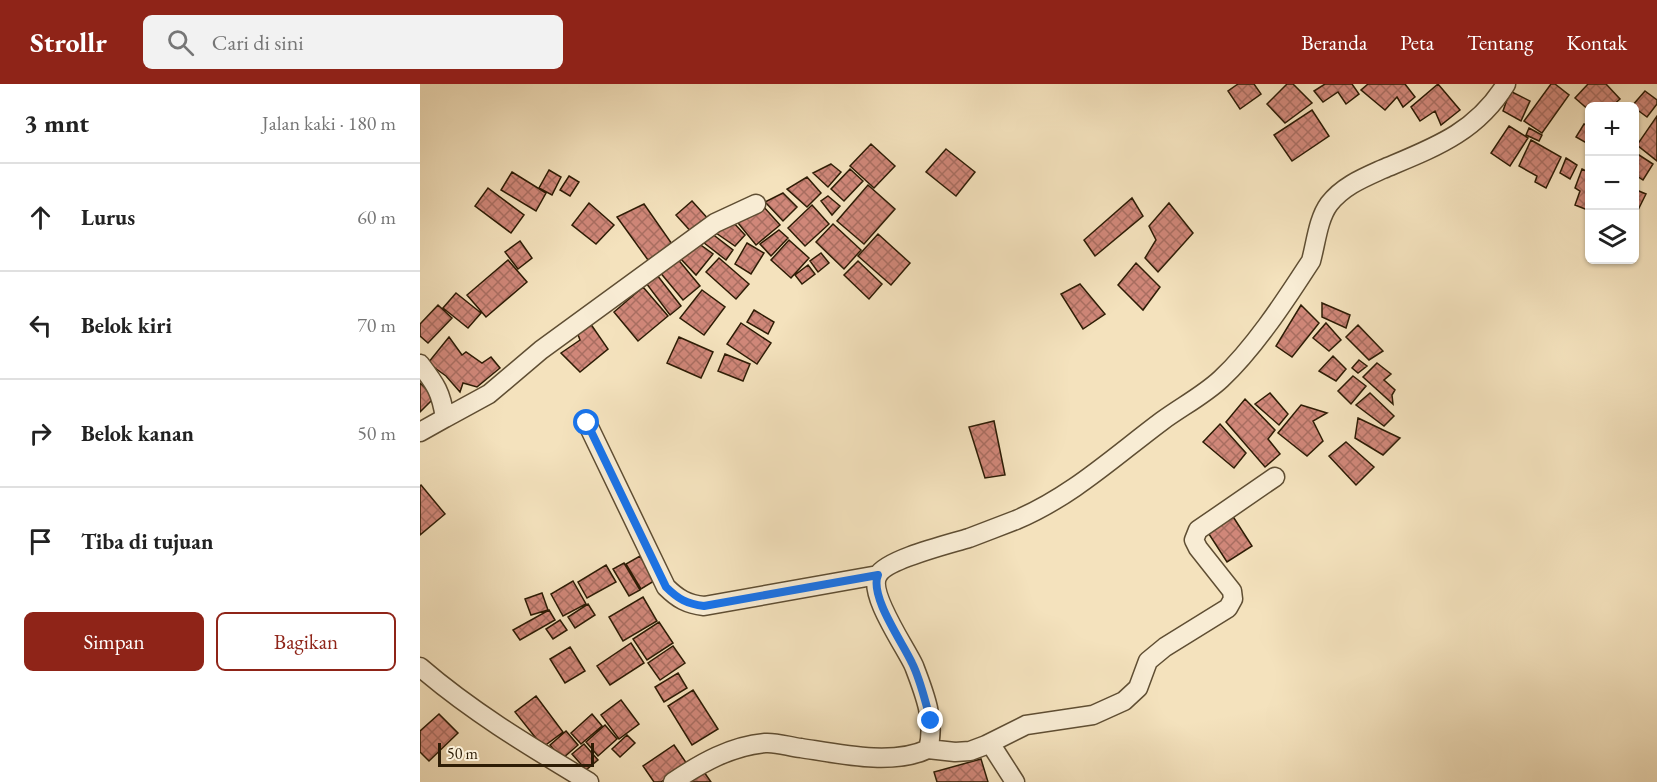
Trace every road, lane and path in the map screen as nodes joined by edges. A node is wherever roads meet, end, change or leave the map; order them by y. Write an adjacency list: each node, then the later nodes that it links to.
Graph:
1 (1501, 86): 8 (street)
2 (756, 204): 4 (street)
3 (420, 364): 4 (street)
4 (444, 418): 6 (street)
5 (587, 423): 8 (street)
6 (420, 432)
7 (1275, 477): 10 (street)
8 (878, 575): 11 (street)
9 (420, 668): 12 (street)
10 (990, 743): 11 (street); 14 (street)
11 (928, 749): 13 (street)
12 (589, 782)
13 (673, 782)
14 (1015, 782)

